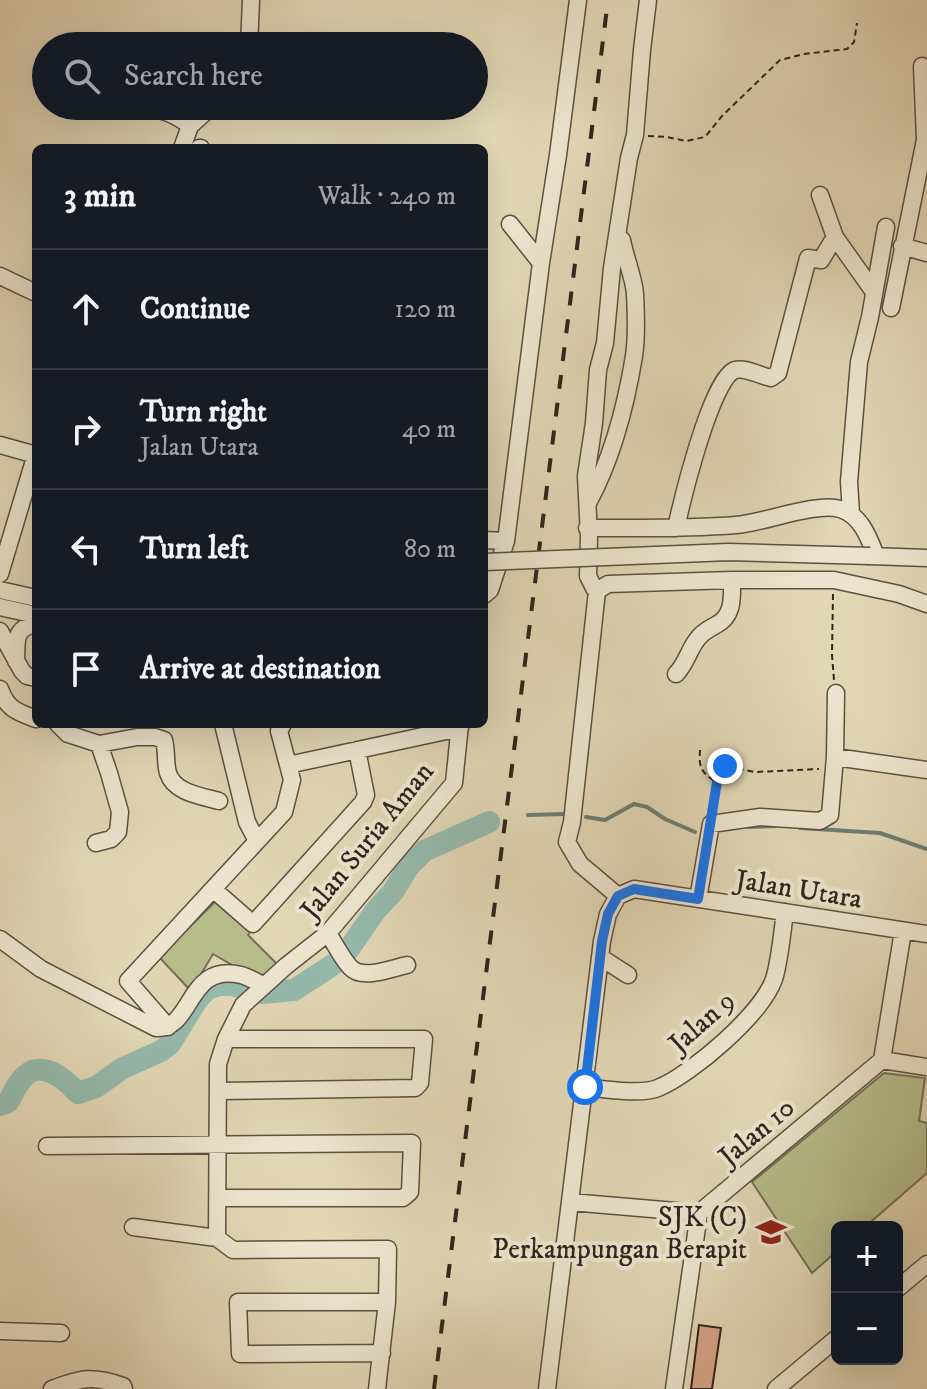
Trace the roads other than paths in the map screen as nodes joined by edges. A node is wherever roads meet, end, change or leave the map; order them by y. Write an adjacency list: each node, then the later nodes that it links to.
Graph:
1 (251, 0): 4 (street)
2 (578, 0): 19 (street)
3 (648, 0): 14 (street)
4 (250, 32)
5 (922, 66): 9 (street)
6 (183, 120): 8 (street)
7 (197, 120): 8 (street)
8 (190, 126): 10 (street)
9 (926, 141): 12 (street)
10 (183, 144)
11 (820, 195): 16 (street)
12 (920, 197): 17 (street)
13 (510, 224): 19 (street)
14 (620, 224): 27 (street); 27 (street)
15 (886, 227): 22 (street)
16 (835, 237): 22 (street); 30 (street)
17 (902, 246): 18 (street); 23 (street)
18 (927, 253)
19 (541, 263): 32 (street)
20 (0, 276): 21 (street)
21 (32, 291)
22 (874, 292): 28 (street)
23 (891, 308)
24 (0, 445): 25 (street)
25 (32, 453)
26 (32, 467): 36 (street)
27 (587, 504): 29 (street)
28 (851, 513): 30 (street); 33 (street)
29 (587, 528): 30 (street); 39 (street)
30 (676, 528)
31 (488, 540): 32 (street)
32 (506, 541): 40 (street)
33 (873, 556): 34 (street); 35 (street, bridge)
34 (927, 558)
35 (488, 562)
36 (0, 574)
37 (732, 580): 39 (street); 42 (street); 48 (street)
38 (0, 590): 41 (street)
39 (597, 591): 68 (street)
40 (488, 592)
41 (32, 597)
42 (927, 604)
43 (0, 607): 44 (street)
44 (32, 614)
45 (32, 625): 47 (street)
46 (1, 638): 47 (street)
47 (16, 661): 49 (street)
48 (676, 674)
49 (32, 677)
50 (0, 689): 52 (street)
51 (836, 693): 61 (street)
52 (7, 712): 53 (street)
53 (32, 718)
54 (62, 728): 59 (street)
55 (224, 728): 65 (street)
56 (280, 728): 62 (street)
57 (451, 728): 60 (street)
58 (460, 728): 72 (street, Jalan Suria Aman)
59 (99, 744): 64 (street); 66 (street)
60 (357, 750): 62 (street); 67 (street)
61 (835, 764): 63 (street); 69 (street)
62 (288, 765): 65 (street)
63 (927, 770)
64 (219, 801)
65 (257, 841): 67 (street)
66 (96, 843)
67 (213, 889): 79 (street)
68 (618, 896): 69 (street, Jalan Utara); 75 (street)
69 (698, 899): 70 (street, Jalan Utara)
70 (785, 912): 71 (street, Jalan Utara); 83 (street, Jalan 9)
71 (903, 931): 73 (street, Jalan Utara); 81 (street)
72 (328, 933): 76 (street); 78 (street, Jalan Suria Aman)
73 (927, 934)
74 (0, 939): 79 (street)
75 (600, 957): 77 (street); 83 (street)
76 (407, 965)
77 (628, 975)
78 (264, 986): 79 (street); 80 (street, Jalan Suria Aman)
79 (168, 1027)
80 (226, 1039): 84 (street, Jalan Suria Aman); 84 (street)
81 (882, 1060): 82 (street); 89 (street, Jalan 10)
82 (927, 1067)
83 (585, 1087): 88 (street)
84 (218, 1091): 85 (street, Jalan Suria Aman)
85 (218, 1145): 86 (street); 87 (street, Jalan Suria Aman); 87 (street)
86 (47, 1146)
87 (218, 1198): 91 (street, Jalan Suria Aman)
88 (570, 1202): 89 (street); 102 (street)
89 (699, 1213): 103 (street)
90 (133, 1227): 91 (street)
91 (217, 1238): 94 (street)
92 (927, 1264): 93 (street)
93 (903, 1284)
94 (387, 1302): 98 (street); 98 (street)
95 (0, 1331): 96 (street)
96 (61, 1333)
97 (831, 1343): 104 (street)
98 (382, 1353): 101 (street)
99 (61, 1387): 100 (street)
100 (124, 1389)
101 (377, 1389)
102 (547, 1389)
103 (674, 1389)
104 (776, 1389)

